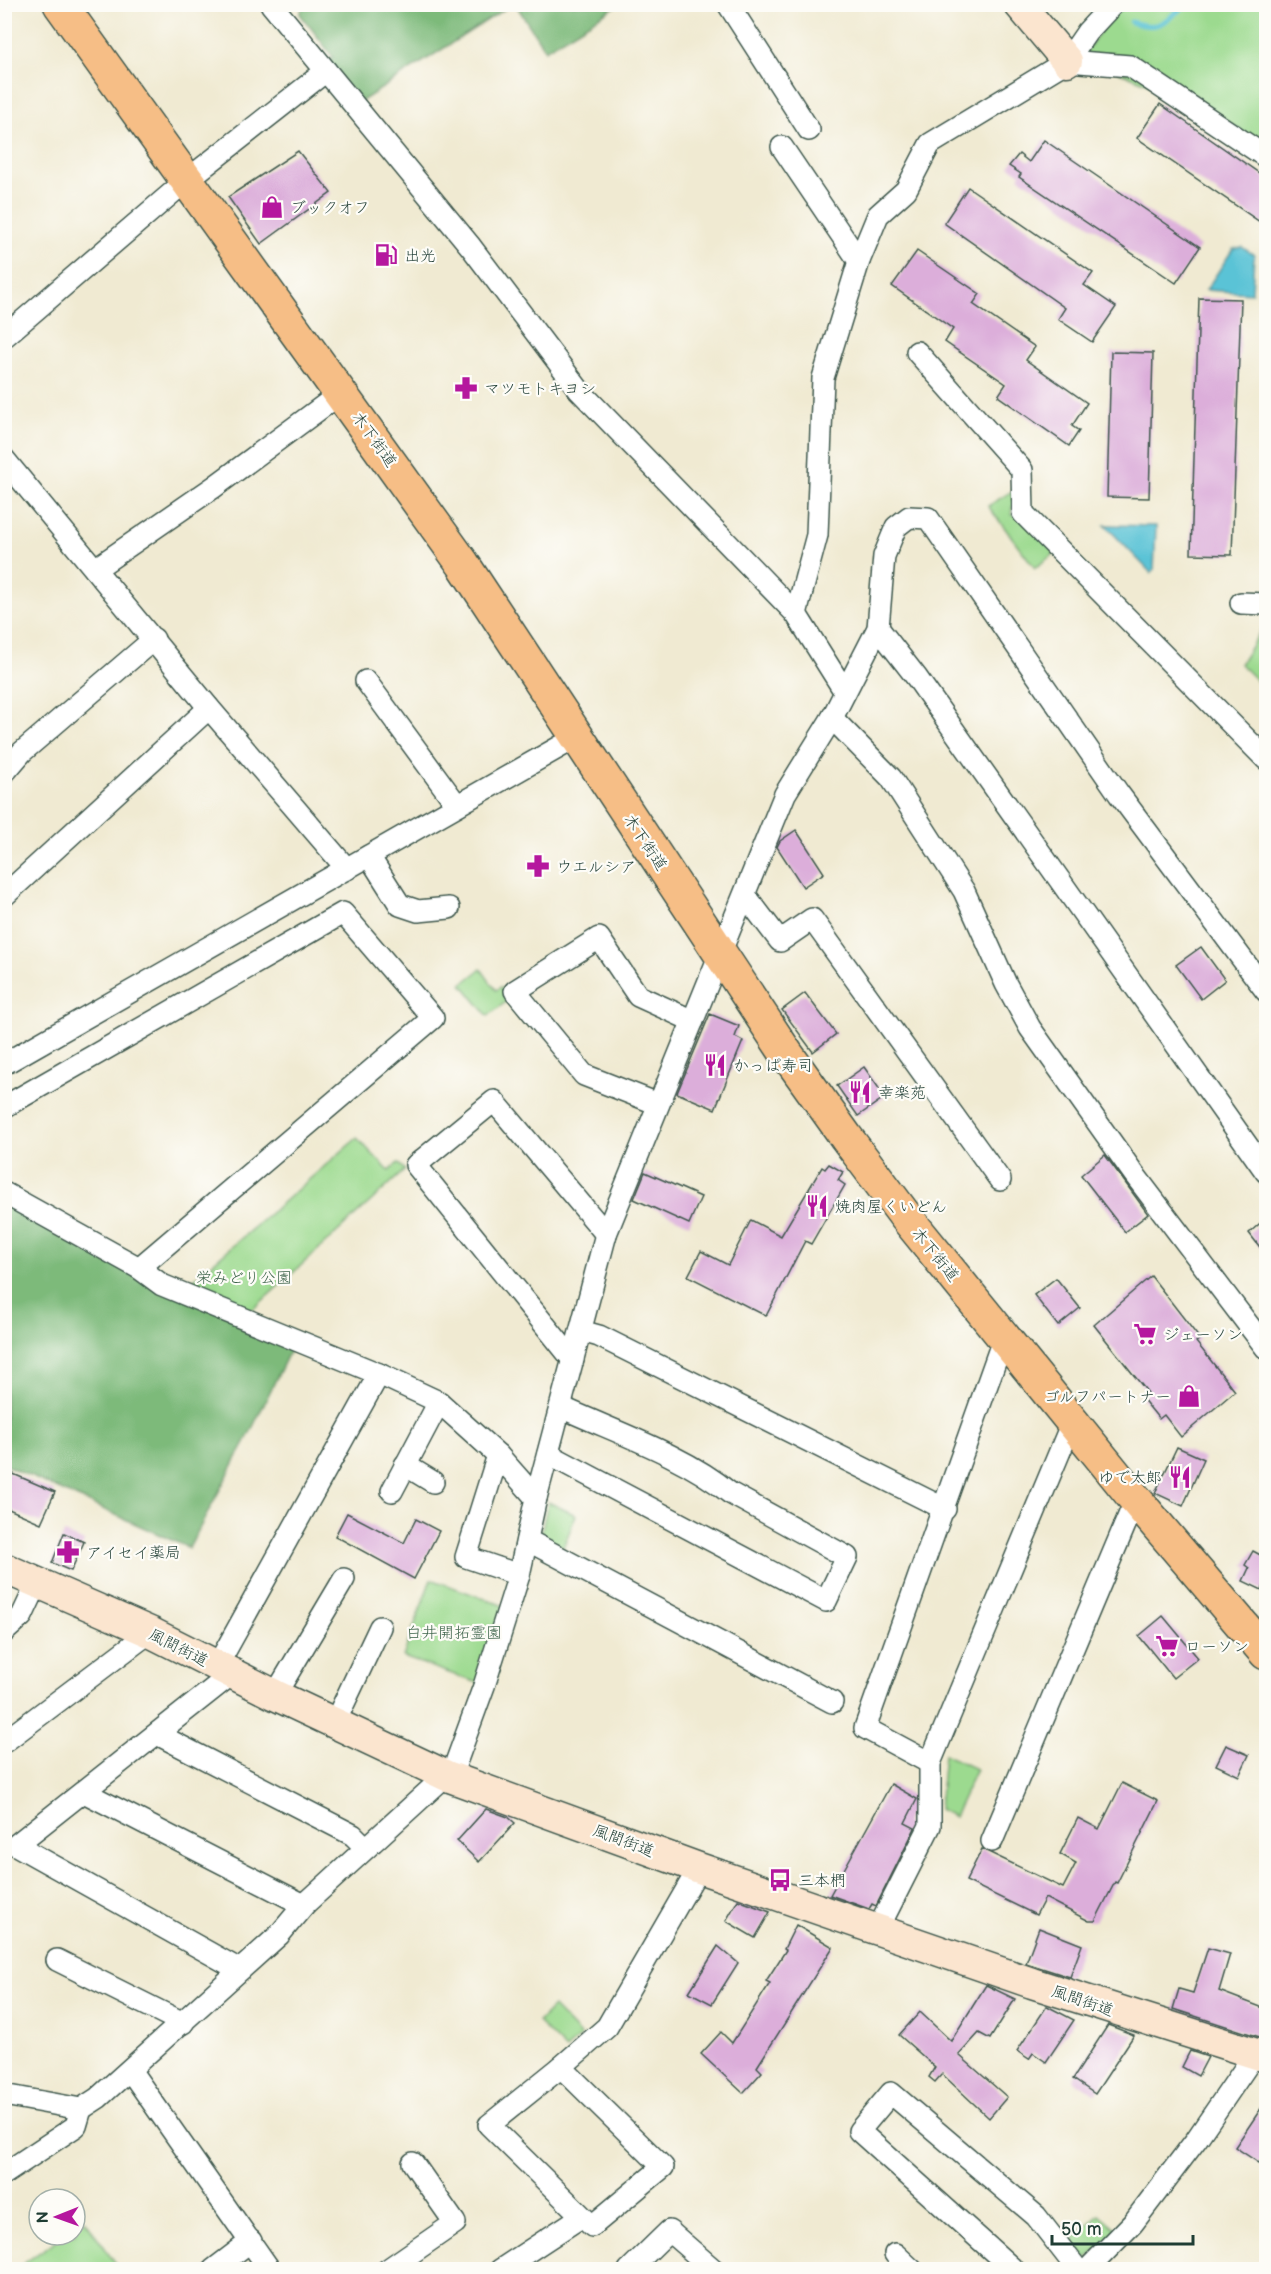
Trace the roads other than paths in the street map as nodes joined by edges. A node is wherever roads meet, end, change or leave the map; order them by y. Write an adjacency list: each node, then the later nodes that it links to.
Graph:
1 (60, 4): 11 (main road, 木下街道)
2 (271, 4): 7 (street)
3 (728, 4): 8 (street)
4 (1019, 4): 6 (street)
5 (1113, 4): 6 (street)
6 (1067, 61): 10 (street); 12 (street)
7 (326, 72): 11 (street); 20 (street)
8 (809, 130)
9 (782, 147): 12 (street)
10 (1266, 157)
11 (187, 180): 13 (street); 15 (main road, 木下街道)
12 (859, 261): 20 (street)
13 (4, 337)
14 (917, 352): 28 (street)
15 (341, 393): 17 (street); 27 (main road, 木下街道)
16 (4, 459): 17 (street)
17 (95, 569): 22 (street)
18 (1241, 603): 19 (street)
19 (1266, 604)
20 (796, 614): 24 (street)
21 (878, 628): 24 (street); 37 (street); 42 (street)
22 (154, 639): 25 (street); 29 (street)
23 (366, 681): 30 (street)
24 (845, 692): 26 (street)
25 (208, 708): 32 (street); 34 (street)
26 (832, 717): 33 (street); 49 (street)
27 (577, 737): 30 (street); 36 (main road, 木下街道)
28 (1266, 759)
29 (4, 773)
30 (457, 805): 31 (street)
31 (369, 856): 32 (street); 35 (street)
32 (346, 869): 39 (street)
33 (745, 895): 36 (street); 43 (street)
34 (4, 896)
35 (449, 908)
36 (721, 954): 38 (street); 48 (main road, 木下街道)
37 (1266, 991)
38 (693, 1021): 40 (street); 40 (street)
39 (4, 1064)
40 (658, 1104): 45 (street)
41 (4, 1107): 46 (street)
42 (1266, 1172)
43 (1000, 1180)
44 (4, 1193): 46 (street)
45 (606, 1234): 47 (street); 50 (street)
46 (139, 1268): 51 (street)
47 (581, 1330): 50 (street); 62 (street)
48 (1004, 1337): 54 (main road, 木下街道); 62 (street)
49 (1266, 1348)
50 (573, 1360): 53 (street)
51 (379, 1374): 52 (street); 72 (street)
52 (439, 1402): 56 (street); 57 (street)
53 (561, 1407): 55 (street); 55 (street)
54 (1073, 1420): 61 (main road, 木下街道); 78 (street)
55 (548, 1454): 60 (street)
56 (498, 1455): 60 (street); 65 (street)
57 (405, 1465): 58 (street); 59 (street)
58 (433, 1482)
59 (392, 1491)
60 (536, 1498): 63 (street)
61 (1142, 1506): 71 (main road, 木下街道); 81 (street)
62 (945, 1509): 78 (street)
63 (527, 1540): 65 (street); 74 (street)
64 (4, 1568): 67 (street, 風間街道)
65 (519, 1575): 79 (street)
66 (344, 1579): 73 (street)
67 (37, 1584): 69 (street); 70 (street, 風間街道)
68 (380, 1627): 75 (street)
69 (4, 1632)
70 (150, 1632): 72 (street, 風間街道); 77 (street)
71 (1266, 1653)
72 (225, 1670): 73 (street, 風間街道); 76 (street)
73 (275, 1695): 75 (street, 風間街道)
74 (832, 1702)
75 (335, 1722): 79 (street, 風間街道)
76 (157, 1734): 80 (street); 82 (street)
77 (4, 1742)
78 (930, 1762): 85 (street)
79 (447, 1776): 82 (street); 83 (street, 風間街道)
80 (84, 1792): 84 (street); 87 (street)
81 (992, 1841)
82 (366, 1848): 84 (street)
83 (699, 1868): 85 (street, 風間街道); 90 (street)
84 (304, 1905): 87 (street)
85 (878, 1929): 89 (street, 風間街道)
86 (57, 1960): 88 (street)
87 (238, 1969): 88 (street)
88 (183, 2023): 91 (street)
89 (1259, 2055): 108 (street)
90 (561, 2067): 96 (street); 96 (street)
91 (130, 2070): 93 (street); 97 (street)
92 (4, 2095): 93 (street)
93 (81, 2109): 95 (street)
94 (413, 2163): 101 (street)
95 (4, 2174)
96 (581, 2217): 102 (street)
97 (250, 2241): 99 (street); 100 (street)
98 (895, 2254): 105 (street)
99 (213, 2270)
100 (270, 2270)
101 (387, 2270)
102 (500, 2270)
103 (629, 2270): 104 (street)
104 (714, 2270)
105 (912, 2270)
106 (1014, 2270): 107 (street)
107 (1078, 2270)
108 (1087, 2270)

